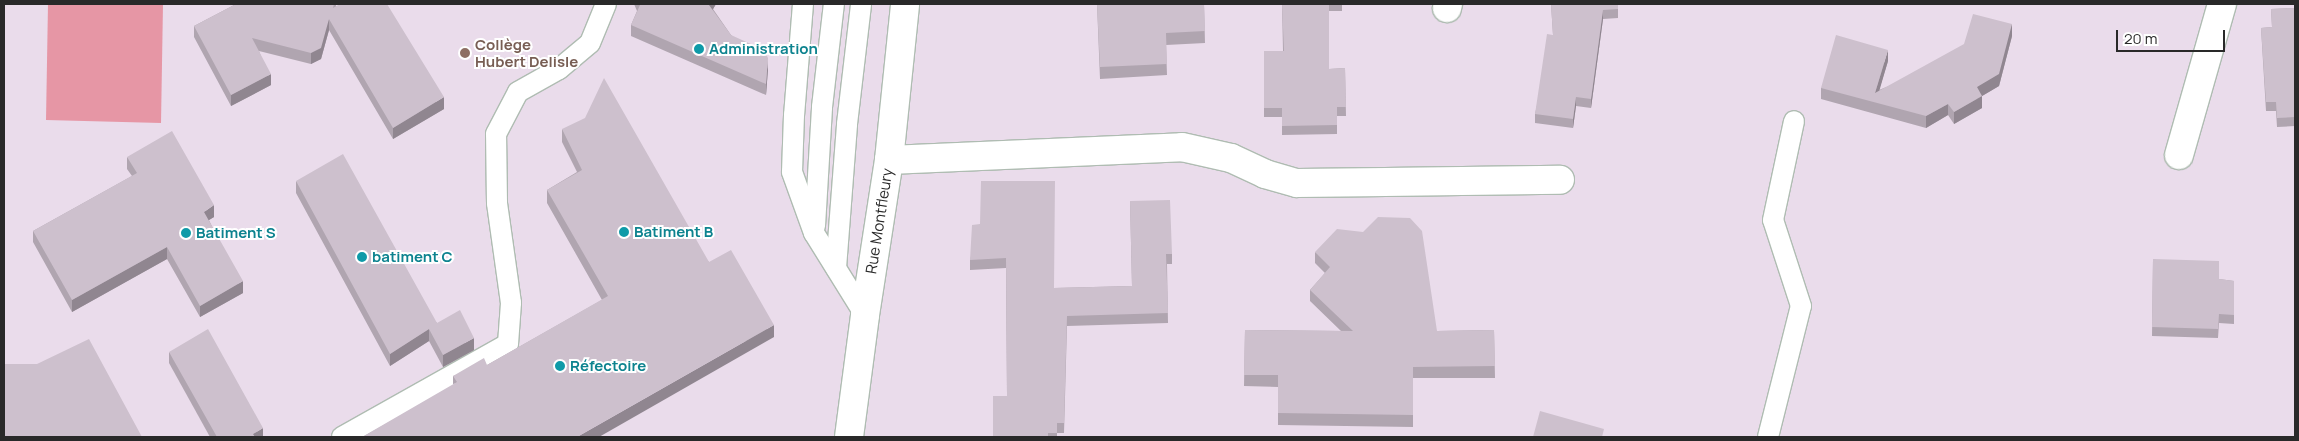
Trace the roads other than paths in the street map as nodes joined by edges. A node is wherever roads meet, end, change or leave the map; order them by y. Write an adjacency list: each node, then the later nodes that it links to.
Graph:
1 (606, 4): 14 (lane)
2 (803, 4): 11 (lane)
3 (834, 4): 11 (lane)
4 (861, 4): 12 (lane)
5 (905, 4): 9 (street, Rue Montfleury)
6 (2222, 4): 8 (street)
7 (1794, 120): 16 (lane)
8 (2179, 155)
9 (889, 160): 10 (street); 13 (street, Rue Montfleury)
10 (1560, 180)
11 (814, 232): 12 (lane)
12 (836, 268): 13 (lane)
13 (865, 315): 15 (street, Rue Montfleury)
14 (342, 437)
15 (849, 437)
16 (1768, 437)

